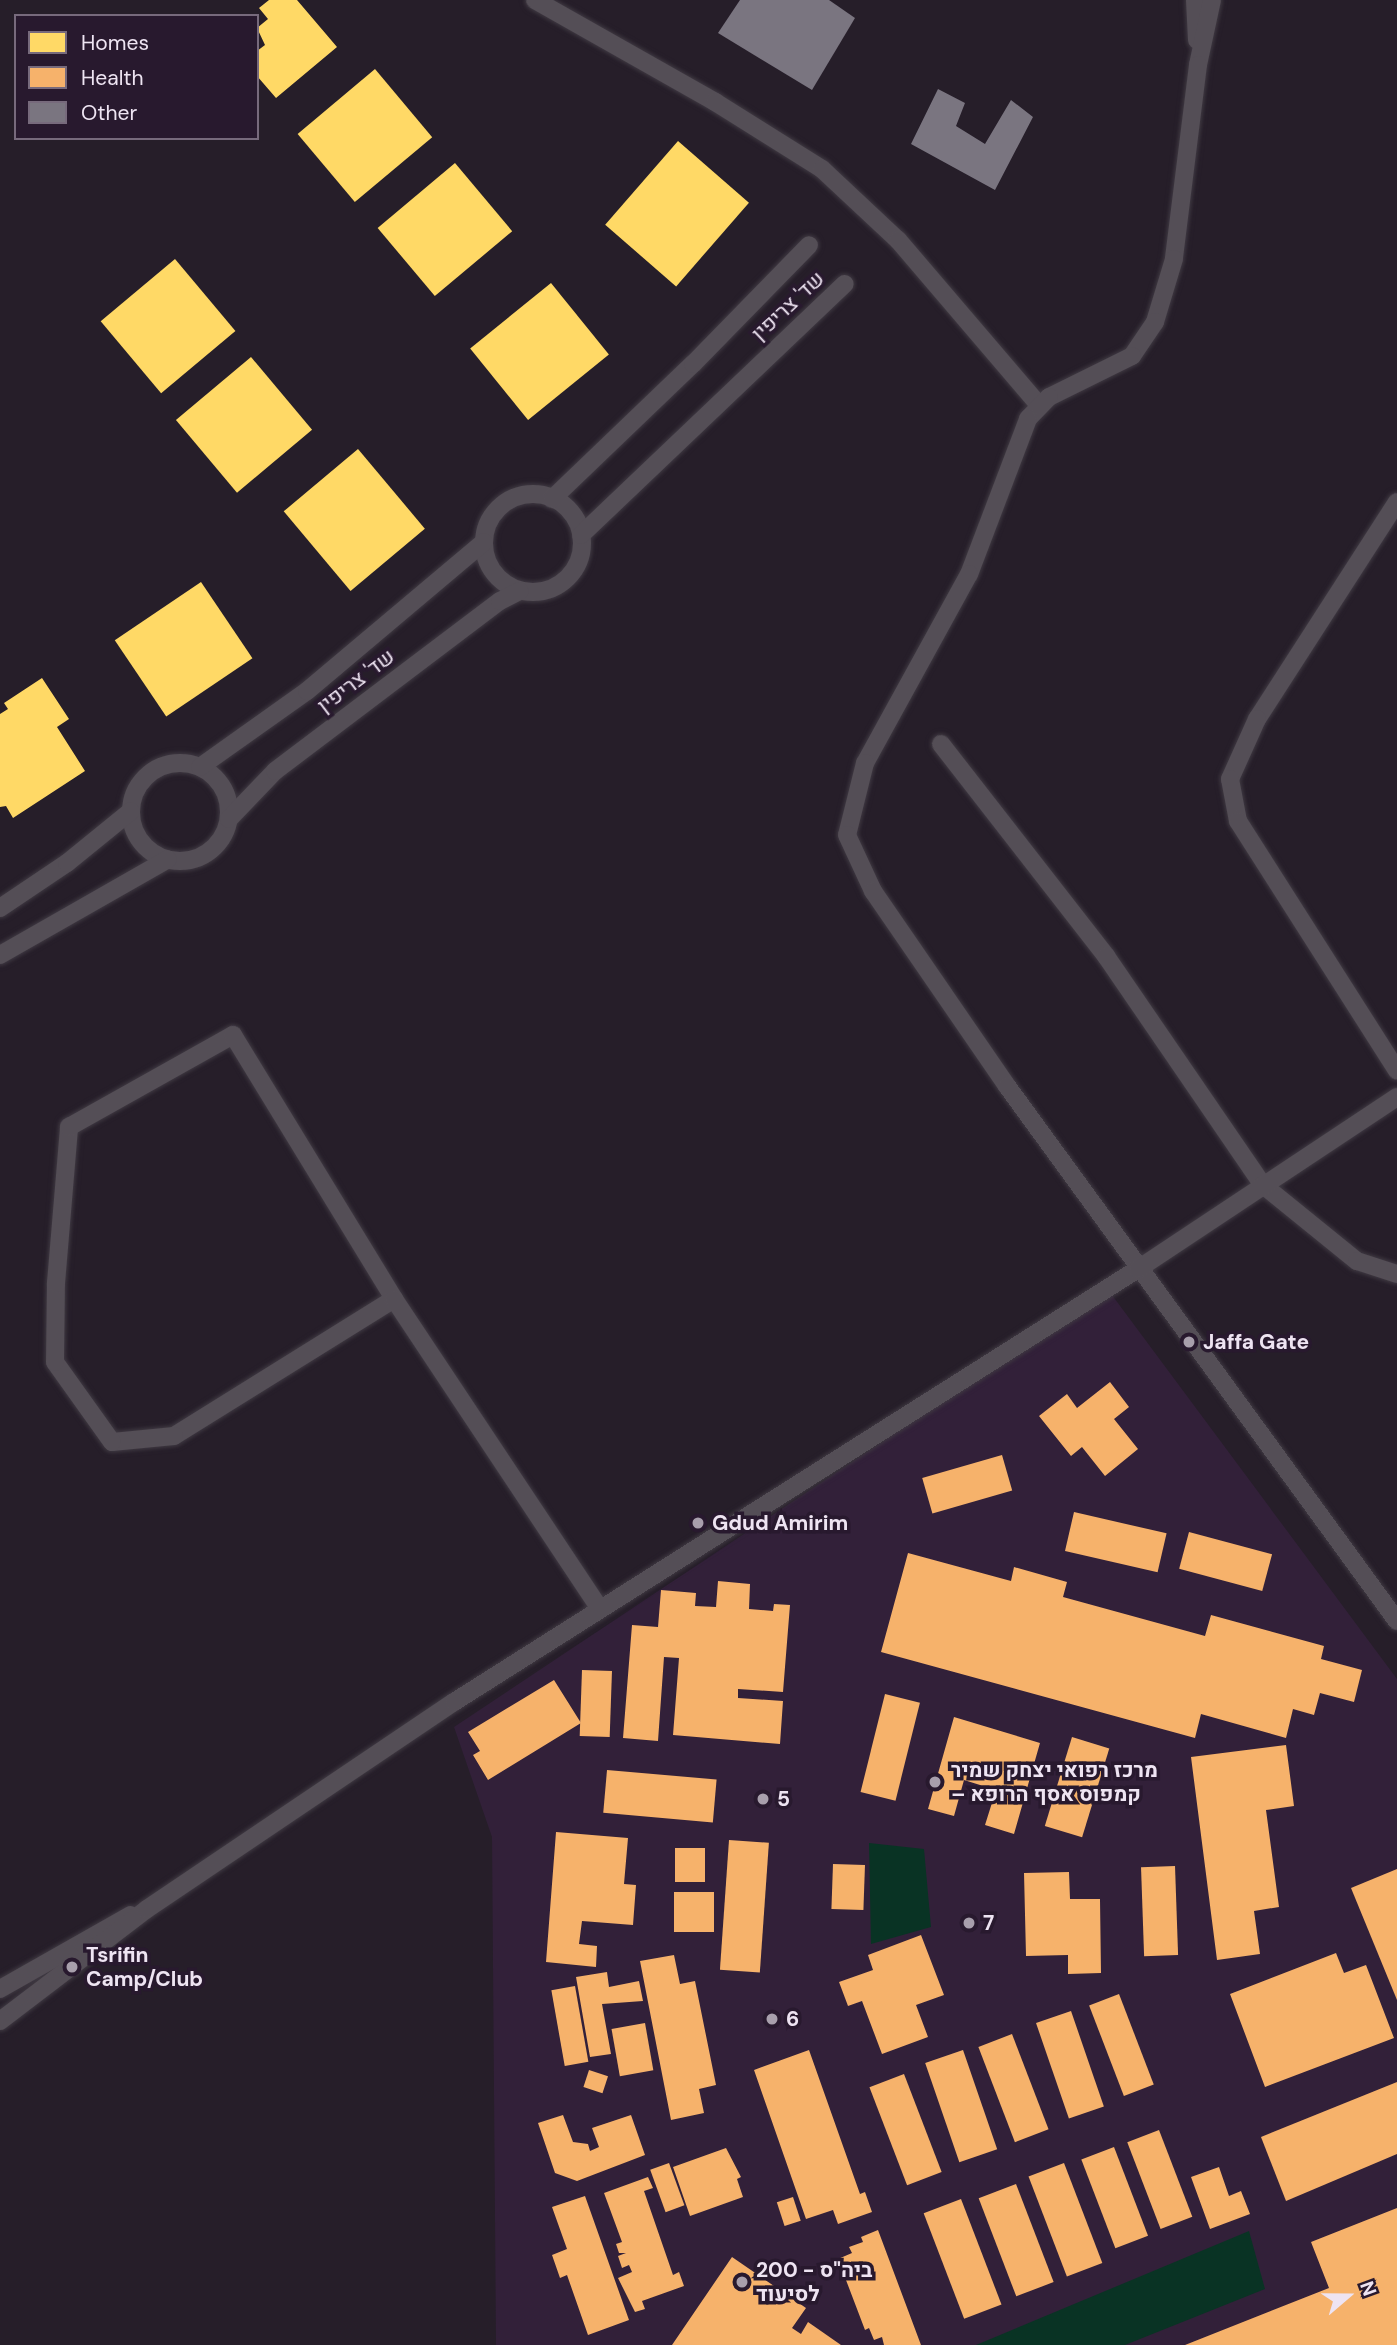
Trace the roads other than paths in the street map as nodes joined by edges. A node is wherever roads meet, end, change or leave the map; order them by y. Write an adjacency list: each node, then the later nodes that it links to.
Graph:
1 (535, 0): 7 (street)
2 (1195, 0): 4 (street)
3 (1212, 0): 4 (street)
4 (1198, 65): 7 (street)
5 (809, 245): 8 (street, שד' צריפין)
6 (845, 284): 10 (street, שד' צריפין)
7 (1040, 406): 23 (street)
8 (552, 499): 10 (street); 11 (street)
9 (1397, 502): 20 (street)
10 (581, 535): 12 (street)
11 (484, 542): 12 (street); 14 (street, שד' צריפין)
12 (520, 591): 16 (street, שד' צריפין)
13 (941, 744): 22 (street)
14 (200, 767): 15 (street); 16 (street)
15 (131, 811): 17 (street); 18 (street)
16 (229, 819): 17 (street)
17 (168, 859): 19 (street)
18 (0, 908)
19 (0, 955)
20 (1397, 1070)
21 (1397, 1097): 22 (street)
22 (1263, 1185): 23 (street); 24 (street)
23 (1138, 1269): 26 (street); 27 (street)
24 (1397, 1274)
25 (394, 1299): 25 (street); 26 (street)
26 (599, 1608): 28 (street)
27 (1397, 1620)
28 (147, 1909): 29 (street); 30 (street)
29 (0, 1989)
30 (0, 2021)

